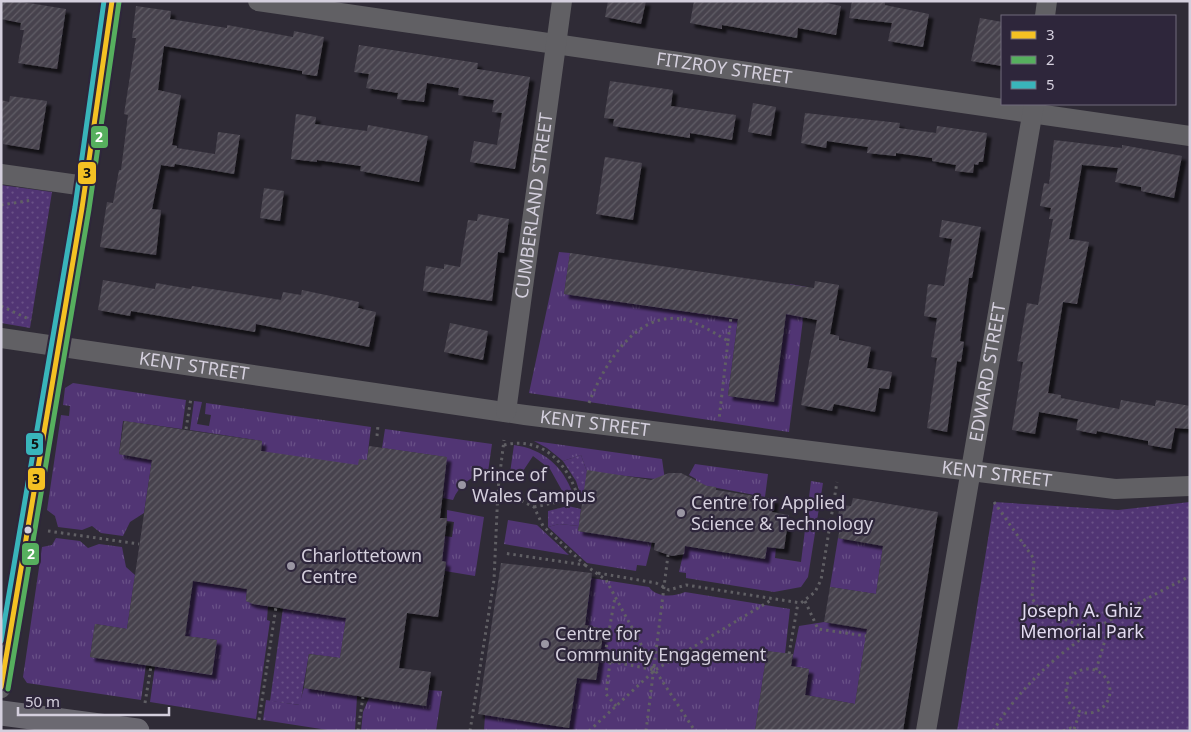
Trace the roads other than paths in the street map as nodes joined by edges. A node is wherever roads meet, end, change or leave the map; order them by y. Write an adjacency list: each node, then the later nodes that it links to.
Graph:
1 (112, 1): 12 (street)
2 (258, 1): 6 (street, FITZROY STREET)
3 (562, 1): 6 (street, CUMBERLAND STREET)
4 (1047, 1): 5 (street)
5 (1045, 15)
6 (555, 42): 7 (street, FITZROY STREET); 15 (street, CUMBERLAND STREET)
7 (1001, 105)
8 (1004, 105): 9 (street, FITZROY STREET)
9 (1033, 109): 10 (street, FITZROY STREET); 16 (street, EDWARD STREET)
10 (1190, 136)
11 (1, 174): 12 (street)
12 (85, 186): 14 (street)
13 (1, 338): 14 (street, KENT STREET)
14 (59, 347): 15 (street, KENT STREET); 18 (street)
15 (506, 412): 16 (street, KENT STREET)
16 (971, 471): 17 (street, KENT STREET); 21 (street, EDWARD STREET)
17 (1190, 486)
18 (1, 688)
19 (1, 713): 20 (main road)
20 (137, 731)
21 (926, 731)

